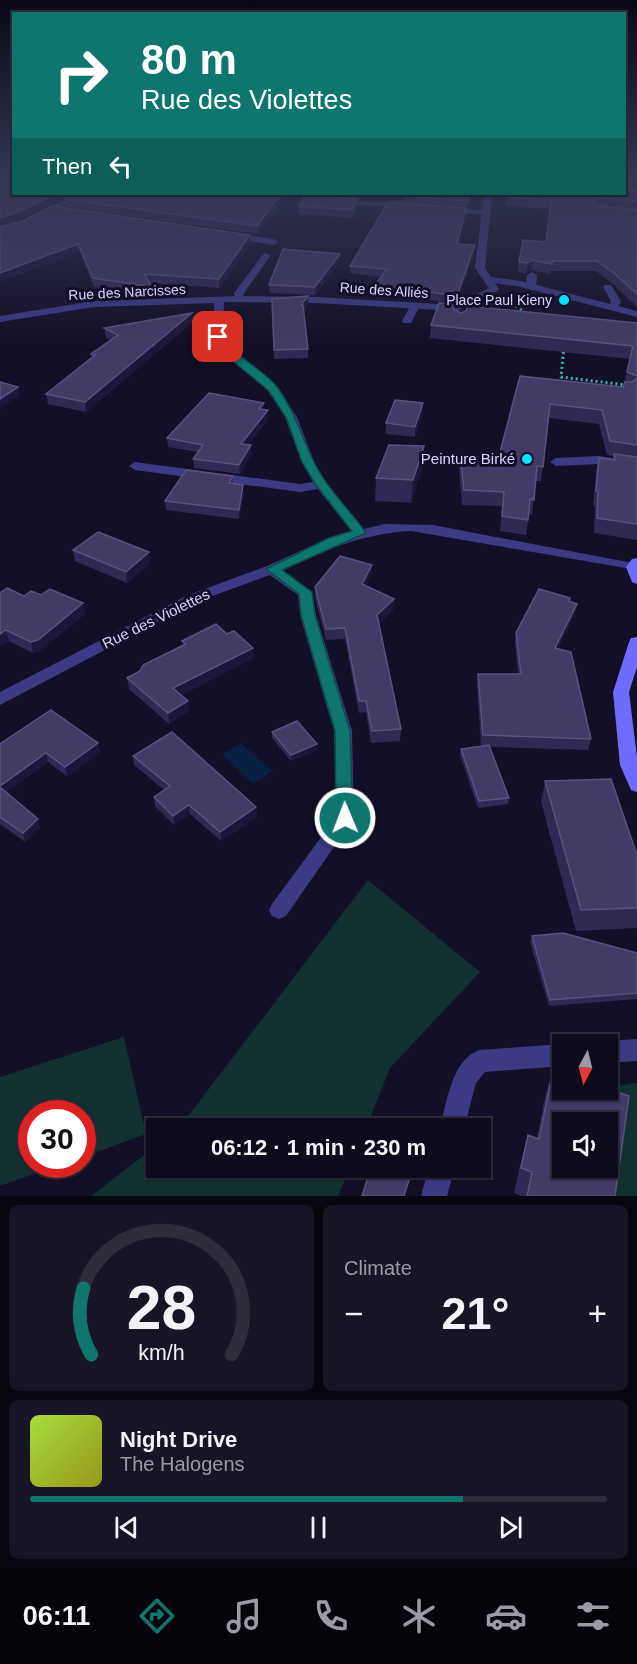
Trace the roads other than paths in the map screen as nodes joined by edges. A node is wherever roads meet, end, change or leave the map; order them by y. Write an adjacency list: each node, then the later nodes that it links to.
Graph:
1 (484, 233): 6 (street)
2 (219, 234): 3 (street)
3 (274, 242)
4 (267, 255): 10 (street)
5 (532, 274): 8 (street)
6 (487, 279): 8 (street); 9 (street)
7 (608, 286): 14 (street)
8 (531, 287): 14 (street)
9 (494, 289): 13 (street, Rue des Alliés); 19 (street)
10 (239, 299): 11 (street, Rue des Alliés); 12 (street, Rue des Alliés)
11 (219, 301): 16 (street, Rue des Narcisses); 23 (street)
12 (414, 307): 13 (street, Rue des Alliés); 18 (street)
13 (457, 308): 17 (street)
14 (613, 308): 15 (street)
15 (637, 314)
16 (0, 319)
17 (460, 320)
18 (407, 321)
19 (637, 324)
20 (556, 462): 22 (street)
21 (135, 466): 23 (street)
22 (637, 466)
23 (321, 485): 24 (street)
24 (360, 533): 25 (street, Rue des Violettes); 26 (street, Rue des Violettes)
25 (272, 569): 28 (street, Rue des Violettes); 30 (street)
26 (636, 570)
27 (637, 642): 29 (street)
28 (0, 699)
29 (637, 786)
30 (279, 910)
31 (637, 1050): 32 (street)
32 (618, 1051)
33 (552, 1056): 34 (street)
34 (455, 1118)
35 (439, 1178): 36 (street)
36 (434, 1196)

